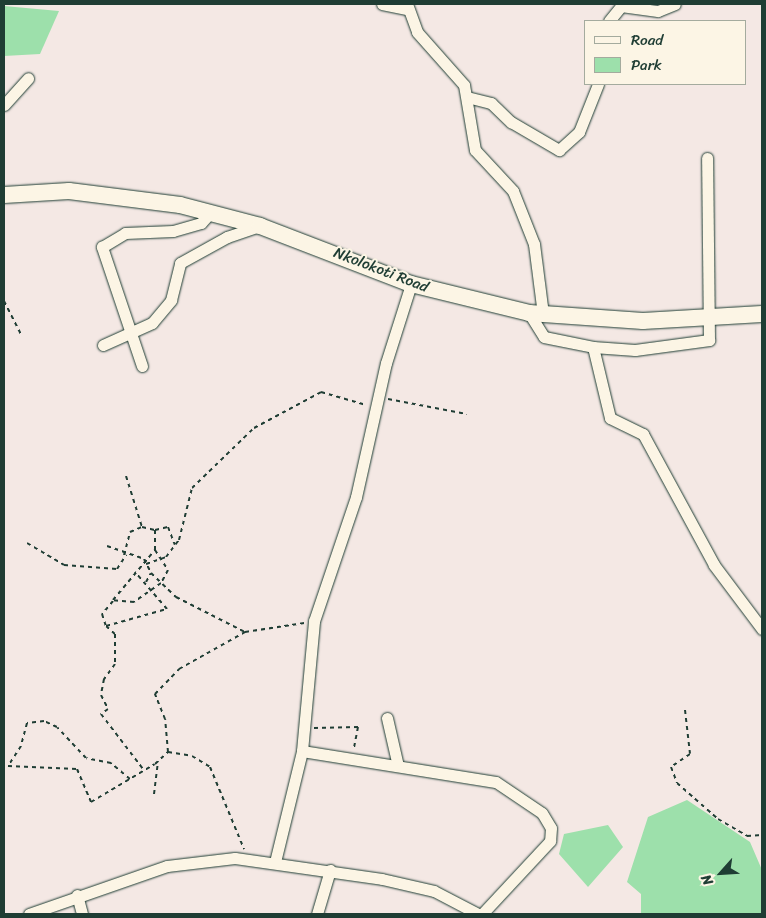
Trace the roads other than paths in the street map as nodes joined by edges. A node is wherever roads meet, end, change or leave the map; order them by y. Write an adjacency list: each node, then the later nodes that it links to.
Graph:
1 (382, 4): 3 (street)
2 (675, 4): 4 (street)
3 (406, 7): 7 (street)
4 (610, 20)
5 (28, 78): 8 (street)
6 (598, 85): 7 (street)
7 (467, 97): 14 (street)
8 (4, 105)
9 (707, 158): 16 (street)
10 (4, 195): 11 (main road, Nkolokoti Road)
11 (210, 213): 12 (main road, Nkolokoti Road); 17 (street)
12 (260, 226): 13 (main road, Nkolokoti Road); 17 (street)
13 (411, 284): 14 (main road, Nkolokoti Road); 23 (street)
14 (536, 314): 16 (main road, Nkolokoti Road); 19 (street)
15 (762, 314): 16 (main road, Nkolokoti Road)
16 (712, 319): 19 (street)
17 (132, 333): 18 (street); 20 (street)
18 (103, 345)
19 (593, 347): 21 (street)
20 (142, 366)
21 (762, 629)
22 (387, 718): 24 (street)
23 (302, 751): 24 (street); 25 (street)
24 (398, 766): 31 (street)
25 (275, 862): 26 (street); 27 (street)
26 (330, 870): 30 (street); 31 (street)
27 (76, 895): 28 (street); 29 (street)
28 (29, 914)
29 (82, 914)
30 (316, 914)
31 (480, 914)

